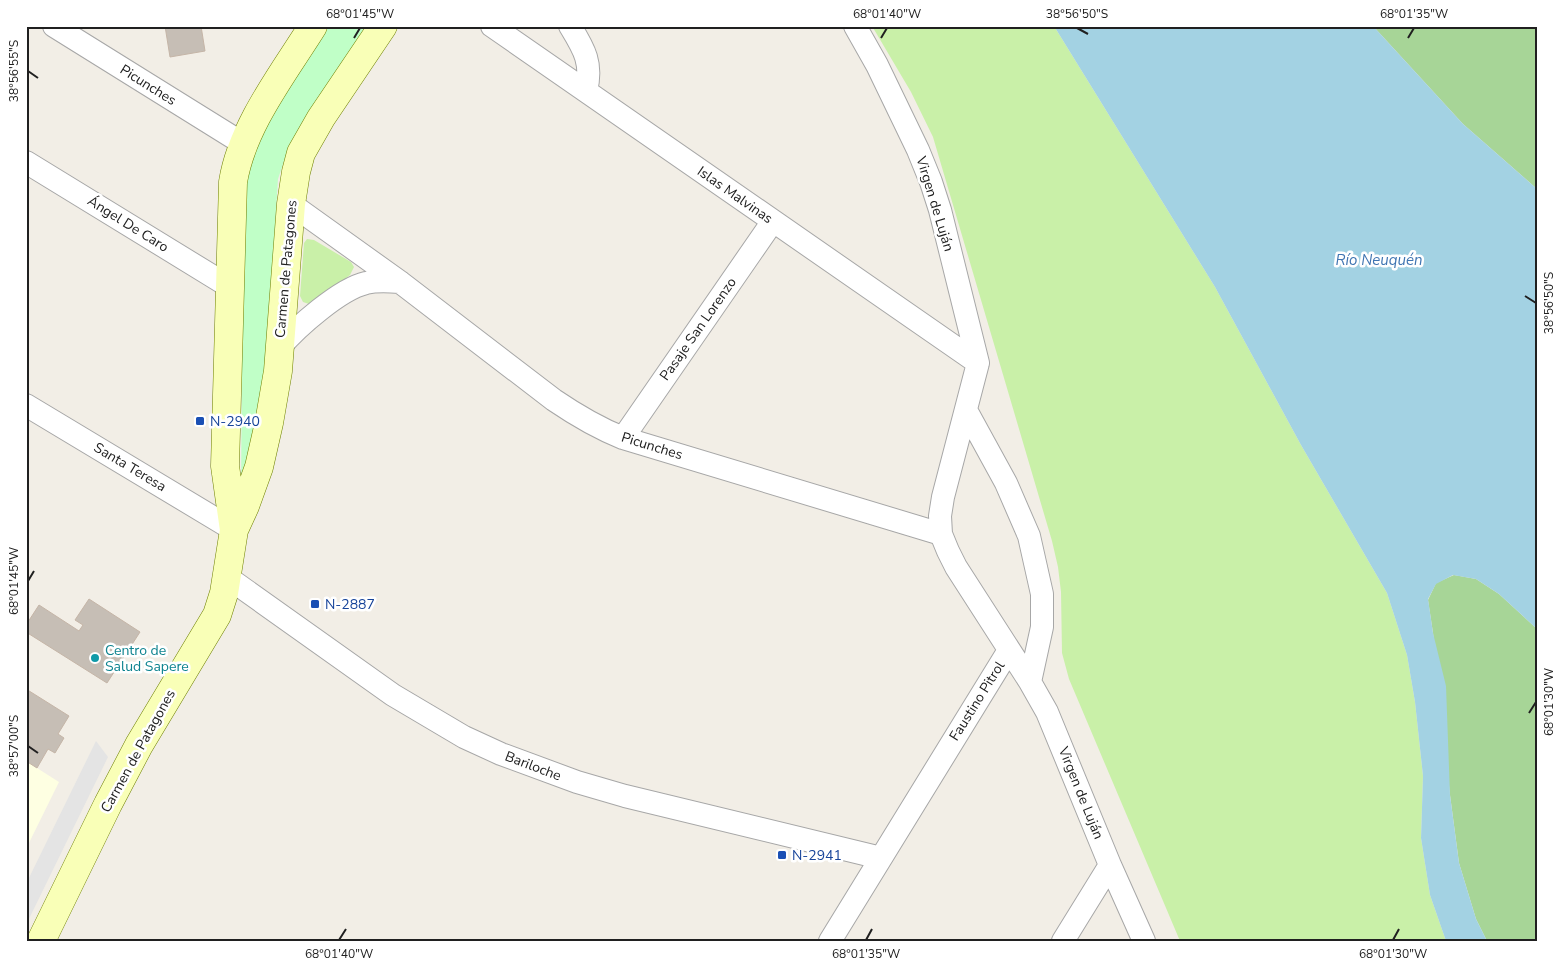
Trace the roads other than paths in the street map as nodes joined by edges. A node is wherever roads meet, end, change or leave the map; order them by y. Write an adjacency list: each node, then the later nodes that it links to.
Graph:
1 (54, 26): 8 (street, Picunches)
2 (312, 26): 8 (main road, Carmen de Patagones)
3 (383, 26): 10 (main road, Carmen de Patagones)
4 (492, 26): 7 (street, Islas Malvinas)
5 (570, 26): 7 (street)
6 (855, 26): 15 (street, Virgen de Luján)
7 (586, 92): 11 (street, Islas Malvinas)
8 (242, 143): 13 (main road, Carmen de Patagones)
9 (26, 162): 13 (street, Ángel De Caro)
10 (291, 204): 12 (street, Picunches); 14 (main road, Carmen de Patagones)
11 (773, 221): 15 (street, Islas Malvinas); 18 (street, Pasaje San Lorenzo)
12 (400, 282): 14 (street); 18 (street, Picunches)
13 (230, 287): 19 (main road, Carmen de Patagones)
14 (280, 347): 19 (main road, Carmen de Patagones)
15 (978, 363): 17 (street, Faustino Pitrol)
16 (26, 405): 19 (street, Santa Teresa)
17 (966, 410): 20 (street, Faustino Pitrol); 23 (street)
18 (624, 438): 20 (street, Picunches)
19 (234, 530): 21 (main road, Carmen de Patagones)
20 (942, 534): 22 (street, Faustino Pitrol)
21 (227, 577): 24 (street, Bariloche); 26 (main road, Carmen de Patagones)
22 (1009, 650): 23 (street, Virgen de Luján); 24 (street, Faustino Pitrol)
23 (1030, 682): 25 (street, Virgen de Luján)
24 (881, 858): 27 (street, Faustino Pitrol)
25 (1110, 865): 28 (street); 29 (street, Virgen de Luján)
26 (41, 941)
27 (830, 941)
28 (1063, 941)
29 (1144, 941)

